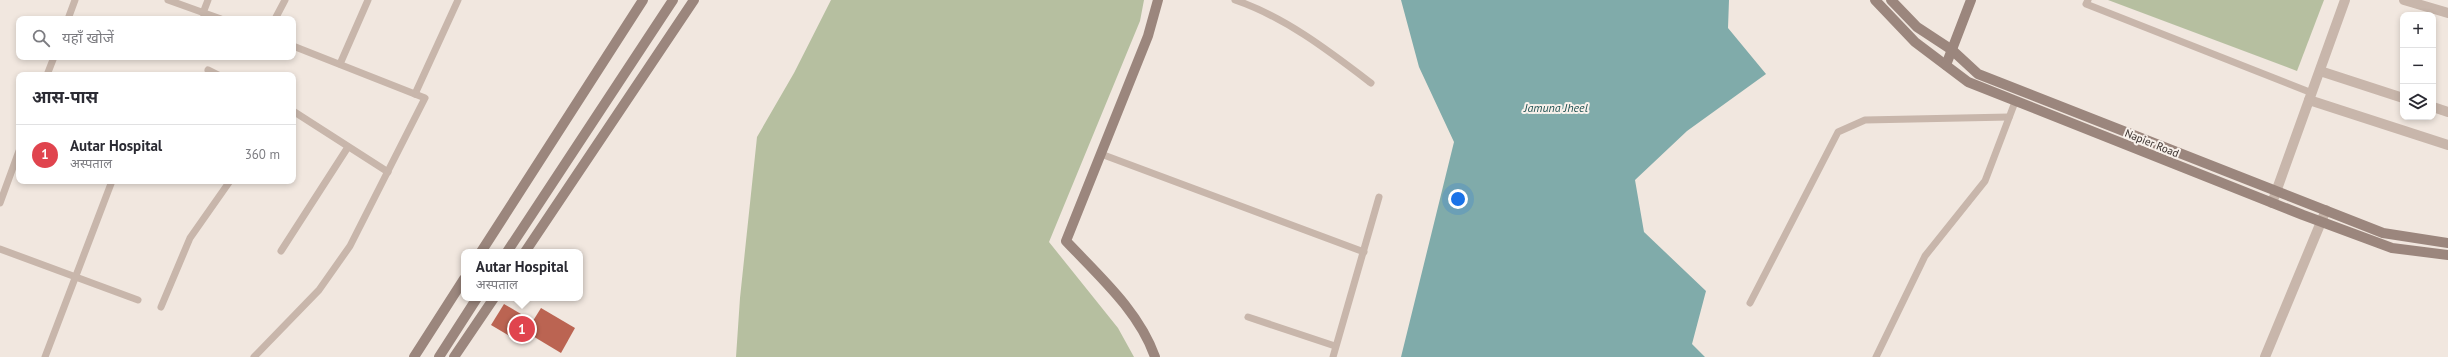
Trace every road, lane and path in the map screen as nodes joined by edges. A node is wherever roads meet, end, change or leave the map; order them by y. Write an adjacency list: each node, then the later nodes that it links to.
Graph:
1 (75, 0): 20 (lane)
2 (168, 0): 18 (lane)
3 (208, 0): 18 (lane)
4 (285, 0): 22 (lane)
5 (368, 0): 26 (lane)
6 (458, 0): 33 (lane)
7 (643, 0): 56 (main road)
8 (672, 0): 57 (main road)
9 (694, 0): 58 (main road)
10 (1158, 0): 43 (main road)
11 (1235, 0): 32 (lane)
12 (1875, 0): 27 (main road, Napier Road)
13 (1891, 0): 24 (main road)
14 (1971, 0): 24 (main road)
15 (2088, 0): 34 (lane)
16 (2345, 0): 29 (street)
17 (2404, 0): 19 (street)
18 (203, 13): 21 (lane)
19 (2448, 13)
20 (69, 16)
21 (212, 16)
22 (277, 16)
23 (296, 47): 26 (lane)
24 (1952, 50): 27 (main road); 48 (main road)
25 (53, 60): 30 (lane)
26 (340, 64): 33 (lane)
27 (1946, 65): 36 (main road, Napier Road)
28 (208, 70): 31 (lane)
29 (2320, 71): 34 (street); 35 (street)
30 (48, 72)
31 (212, 72)
32 (1371, 83)
33 (415, 94): 45 (lane)
34 (2311, 96): 41 (street); 48 (street)
35 (2400, 97)
36 (2015, 102): 40 (lane); 51 (main road, Napier Road)
37 (2436, 109): 38 (street)
38 (2448, 112)
39 (296, 113): 42 (lane)
40 (2009, 117): 67 (lane); 78 (lane)
41 (2448, 145)
42 (348, 147): 45 (lane); 59 (lane)
43 (1101, 154): 60 (lane); 76 (main road)
44 (16, 159): 50 (lane)
45 (388, 172): 72 (lane)
46 (111, 184): 62 (lane)
47 (228, 184): 68 (lane)
48 (2278, 190): 51 (street); 52 (main road)
49 (1379, 197): 60 (lane)
50 (0, 203)
51 (2272, 203): 53 (main road, Napier Road)
52 (2326, 210): 53 (street); 54 (main road)
53 (2322, 222): 61 (main road, Napier Road); 79 (street)
54 (2448, 243)
55 (0, 249): 62 (lane)
56 (483, 249)
57 (509, 249)
58 (527, 249)
59 (281, 251)
60 (1364, 252): 70 (lane)
61 (2448, 255)
62 (77, 276): 64 (lane); 71 (lane)
63 (461, 284): 73 (main road)
64 (138, 300)
65 (475, 301): 74 (main road)
66 (492, 301): 75 (main road)
67 (1750, 303)
68 (161, 307)
69 (1248, 317): 70 (lane)
70 (1335, 346): 77 (lane)
71 (45, 357)
72 (254, 357)
73 (414, 357)
74 (439, 357)
75 (454, 357)
76 (1155, 357)
77 (1333, 357)
78 (1876, 357)
79 (2265, 357)

